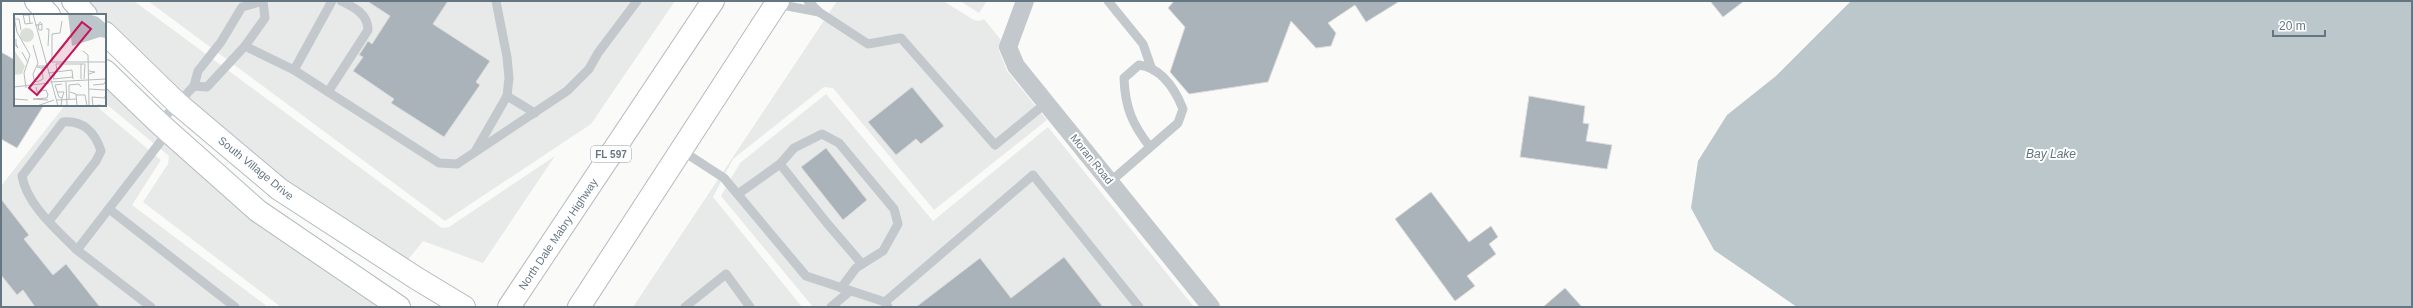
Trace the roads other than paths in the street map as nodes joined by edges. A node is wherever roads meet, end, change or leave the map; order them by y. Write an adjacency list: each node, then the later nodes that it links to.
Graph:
1 (36, 1): 14 (street)
2 (73, 1): 15 (street)
3 (263, 1): 17 (lane); 21 (lane)
4 (332, 1): 19 (lane)
5 (341, 1): 22 (lane)
6 (496, 1): 23 (lane)
7 (637, 1): 26 (lane)
8 (713, 1): 44 (street, North Dale Mabry Highway / FL 597)
9 (808, 1): 13 (lane)
10 (1025, 1): 25 (street, Moran Road)
11 (1108, 1): 18 (lane)
12 (775, 2): 13 (lane); 29 (street)
13 (819, 12): 25 (lane)
14 (48, 14)
15 (85, 14)
16 (106, 34): 24 (street, South Village Drive)
17 (246, 46): 19 (lane); 21 (lane)
18 (1151, 66): 28 (lane); 28 (lane)
19 (294, 70): 22 (lane)
20 (106, 72): 27 (street)
21 (194, 86): 24 (lane)
22 (328, 92): 30 (lane)
23 (507, 96): 26 (lane); 30 (lane)
24 (177, 103): 27 (lane); 43 (street, South Village Drive)
25 (1046, 103): 32 (street, Moran Road)
26 (535, 113): 30 (lane)
27 (164, 127): 34 (lane); 42 (street)
28 (1150, 147): 32 (lane)
29 (681, 150): 33 (lane); 45 (street)
30 (475, 152)
31 (780, 164): 33 (lane); 37 (lane); 37 (lane)
32 (1110, 182): 50 (street, Moran Road)
33 (738, 194): 38 (lane)
34 (109, 209): 36 (lane); 41 (lane)
35 (49, 221): 35 (lane); 36 (lane)
36 (77, 250): 40 (lane)
37 (862, 264): 38 (lane)
38 (846, 289): 39 (lane); 48 (lane)
39 (887, 305): 49 (lane)
40 (151, 307)
41 (235, 307)
42 (399, 307)
43 (464, 307)
44 (509, 307)
45 (579, 307)
46 (685, 307): 47 (lane)
47 (750, 307)
48 (831, 307)
49 (1139, 307)
50 (1211, 307)

